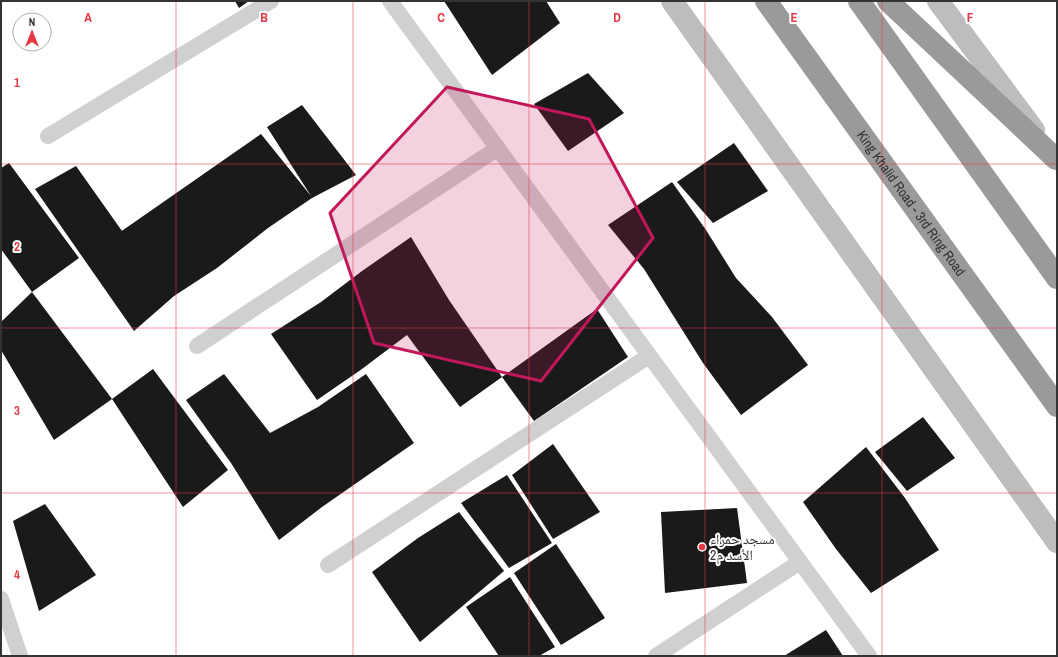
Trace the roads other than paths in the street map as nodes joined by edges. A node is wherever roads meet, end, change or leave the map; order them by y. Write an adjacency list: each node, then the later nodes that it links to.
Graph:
1 (271, 1): 8 (street)
2 (390, 1): 9 (street)
3 (672, 1): 15 (street)
4 (766, 1): 14 (highway, King Khalid Road - 3rd Ring Road)
5 (859, 1): 11 (highway)
6 (888, 1): 10 (highway)
7 (938, 1): 10 (street)
8 (48, 136)
9 (498, 148): 12 (street); 13 (street)
10 (1056, 160)
11 (1057, 278)
12 (197, 346)
13 (650, 356): 16 (street); 17 (street)
14 (1057, 406)
15 (1057, 542)
16 (800, 562): 20 (street); 21 (street)
17 (328, 565)
18 (1, 599): 19 (street)
19 (20, 656)
20 (656, 656)
21 (869, 656)

